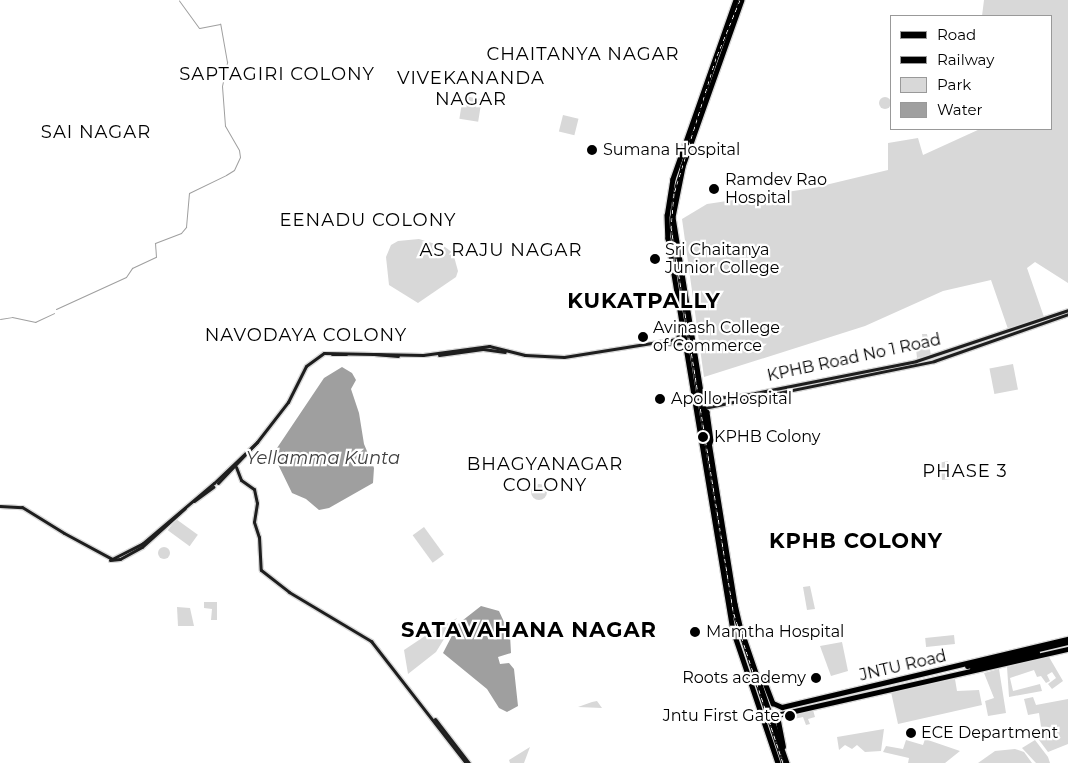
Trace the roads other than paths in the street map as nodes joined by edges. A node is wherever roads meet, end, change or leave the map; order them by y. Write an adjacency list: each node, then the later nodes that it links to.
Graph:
1 (736, 0): 3 (main road)
2 (742, 0): 4 (main road)
3 (719, 40): 4 (main road); 6 (main road)
4 (726, 43): 5 (main road)
5 (678, 255): 6 (main road); 7 (main road)
6 (671, 256): 8 (main road)
7 (680, 267): 8 (main road); 12 (main road)
8 (672, 268): 11 (main road)
9 (1068, 310): 15 (main road, KPHB Road No 1 Road)
10 (1068, 314): 17 (main road, KPHB Road No 1 Road)
11 (680, 323): 12 (main road); 13 (main road)
12 (687, 341): 13 (main road); 14 (main road); 15 (main road)
13 (382, 354): 18 (main road)
14 (693, 396): 16 (main road); 22 (main road)
15 (700, 400): 17 (main road)
16 (690, 401)
17 (705, 409): 23 (main road)
18 (257, 442): 19 (main road); 21 (main road)
19 (236, 467): 21 (main road); 35 (main road)
20 (0, 506): 21 (main road)
21 (174, 515)
22 (726, 597): 23 (main road); 25 (main road)
23 (734, 597): 24 (main road)
24 (735, 604): 25 (main road); 30 (main road)
25 (728, 607): 36 (main road)
26 (1068, 644): 27 (main road, JNTU Road); 28 (main road); 29 (main road, JNTU Road)
27 (950, 669): 28 (main road); 31 (main road, JNTU Road)
28 (960, 669): 29 (main road)
29 (955, 672): 31 (main road, JNTU Road)
30 (759, 677): 32 (main road); 34 (main road)
31 (824, 700): 32 (main road, JNTU Road); 33 (main road, JNTU Road)
32 (782, 707): 33 (main road)
33 (785, 714): 34 (main road)
34 (783, 748): 37 (main road)
35 (468, 763)
36 (778, 763)
37 (787, 763)

